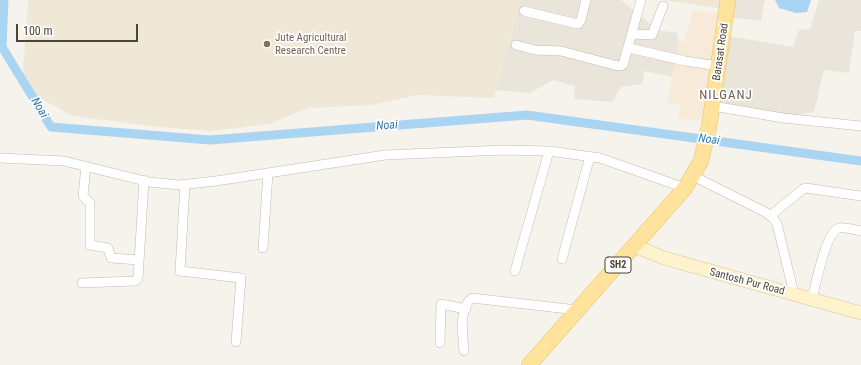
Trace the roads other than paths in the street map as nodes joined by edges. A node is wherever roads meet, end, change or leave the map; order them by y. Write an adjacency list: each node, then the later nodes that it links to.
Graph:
1 (586, 0): 5 (street)
2 (641, 0): 6 (street)
3 (728, 0): 9 (main road, Barasat Road / SH2)
4 (663, 6): 6 (street)
5 (524, 11)
6 (632, 34): 8 (street)
7 (516, 45): 8 (street)
8 (629, 48): 9 (street)
9 (719, 66): 10 (main road, Barasat Road / SH2)
10 (713, 106): 11 (street); 18 (main road, Barasat Road / SH2)
11 (861, 126)
12 (549, 151): 13 (street); 16 (street); 27 (street)
13 (590, 156): 18 (street); 25 (street)
14 (0, 158): 15 (street)
15 (86, 166): 17 (street); 26 (street)
16 (268, 173): 19 (street); 24 (street)
17 (144, 180): 19 (street); 26 (street)
18 (689, 182): 21 (street); 23 (main road, SH2)
19 (185, 185): 34 (street)
20 (861, 196): 21 (street)
21 (770, 216): 29 (street)
22 (861, 231): 30 (street)
23 (635, 246): 29 (main road, Santosh Pur Road); 32 (main road, SH2)
24 (263, 248)
25 (562, 259)
26 (139, 260): 28 (street)
27 (515, 271)
28 (82, 283)
29 (794, 294): 30 (main road, Santosh Pur Road)
30 (812, 299): 33 (main road, Santosh Pur Road)
31 (466, 309): 32 (street); 35 (street); 36 (street)
32 (577, 310): 37 (main road, SH2)
33 (861, 313)
34 (236, 342)
35 (440, 343)
36 (464, 351)
37 (529, 365)

